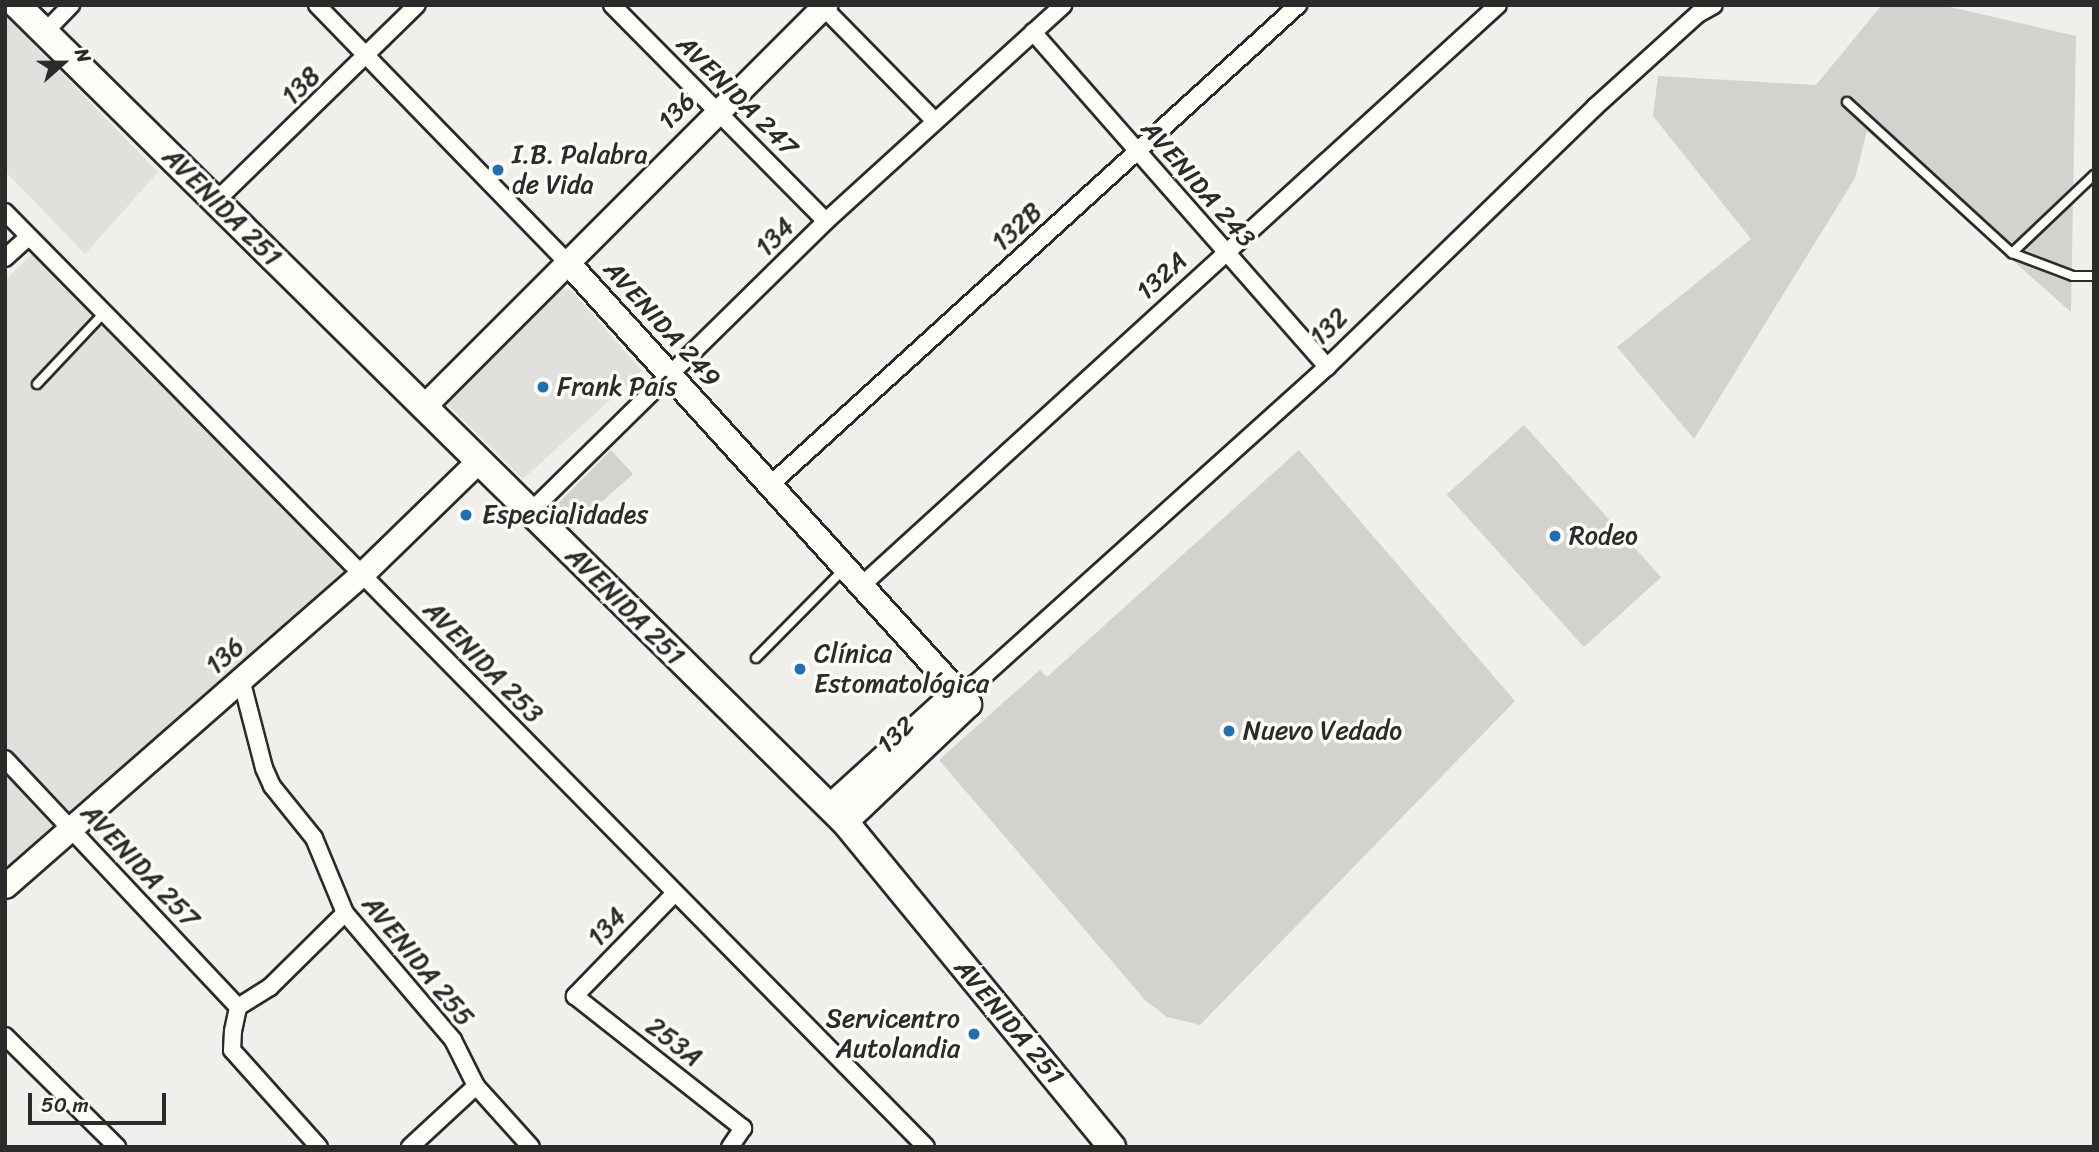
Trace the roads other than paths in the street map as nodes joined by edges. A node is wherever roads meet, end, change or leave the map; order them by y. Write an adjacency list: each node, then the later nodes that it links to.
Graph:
1 (17, 5): 13 (main road, AVENIDA 251)
2 (71, 5): 13 (street)
3 (317, 5): 14 (street, AVENIDA 249)
4 (417, 5): 14 (street, 138)
5 (612, 5): 16 (street, AVENIDA 247)
6 (1063, 5): 12 (street, 134)
7 (1298, 5): 18 (street, 132B)
8 (1498, 5): 24 (street, 132A)
9 (1714, 5): 11 (street, 132)
10 (823, 6): 16 (street, 136); 17 (street)
11 (1693, 10): 30 (street, 132)
12 (1032, 32): 17 (street, 134); 18 (street, AVENIDA 243)
13 (44, 33): 20 (main road, AVENIDA 251)
14 (367, 57): 20 (street, 138); 27 (street, AVENIDA 249)
15 (1847, 102): 25 (lane)
16 (716, 111): 22 (street, AVENIDA 247); 27 (street, 136)
17 (934, 120): 22 (street, 134)
18 (1137, 151): 24 (street, AVENIDA 243); 35 (street, 132B)
19 (2094, 175): 25 (lane)
20 (217, 200): 33 (main road, AVENIDA 251)
21 (5, 212): 23 (street, AVENIDA 253)
22 (826, 221): 31 (street, 134)
23 (28, 237): 26 (street); 29 (street, AVENIDA 253)
24 (1225, 252): 30 (street, AVENIDA 243); 39 (street, 132A)
25 (2012, 253): 28 (lane)
26 (5, 258)
27 (568, 263): 31 (street, AVENIDA 249); 33 (street, 136)
28 (2094, 276)
29 (104, 313): 32 (lane); 38 (street, AVENIDA 253)
30 (1327, 367): 42 (street, 132)
31 (672, 376): 35 (street, AVENIDA 249); 36 (street, 134)
32 (37, 384)
33 (423, 407): 34 (main road, AVENIDA 251)
34 (477, 462): 36 (main road, AVENIDA 251); 38 (street, 136)
35 (770, 485): 37 (street, AVENIDA 249)
36 (530, 512): 44 (main road, AVENIDA 251)
37 (845, 568): 39 (street, AVENIDA 249); 40 (lane)
38 (362, 574): 41 (street, 136); 47 (street, AVENIDA 253)
39 (861, 586): 42 (street, AVENIDA 249)
40 (756, 658)
41 (242, 679): 45 (street, 136); 48 (street, AVENIDA 255)
42 (967, 692): 44 (street, 132)
43 (5, 759): 45 (street, AVENIDA 257)
44 (837, 814): 59 (main road, AVENIDA 251)
45 (73, 829): 46 (street, 136); 50 (street, AVENIDA 257)
46 (5, 886)
47 (675, 893): 49 (street, 134); 58 (street, AVENIDA 253)
48 (345, 913): 50 (street); 52 (street, AVENIDA 255)
49 (575, 996): 57 (street, 253A)
50 (238, 1007): 54 (street)
51 (5, 1036): 53 (street)
52 (477, 1086): 55 (street); 56 (street, AVENIDA 255)
53 (117, 1147)
54 (319, 1147)
55 (410, 1147)
56 (531, 1147)
57 (730, 1147)
58 (926, 1147)
59 (1112, 1147)

